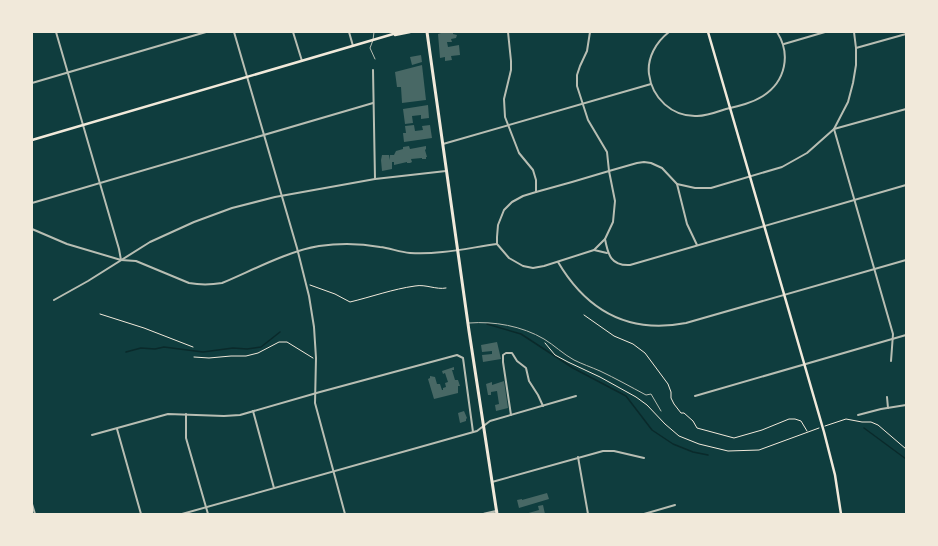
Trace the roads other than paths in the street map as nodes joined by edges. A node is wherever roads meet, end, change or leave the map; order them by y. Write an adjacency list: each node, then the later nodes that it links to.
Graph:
1 (56, 32): 26 (street)
2 (206, 32): 26 (street)
3 (234, 32): 27 (street)
4 (293, 32): 24 (street)
5 (349, 32): 21 (street)
6 (374, 32): 19 (lane)
7 (400, 32): 18 (main road)
8 (410, 32): 18 (main road)
9 (426, 32): 39 (main road)
10 (508, 32): 35 (street)
11 (590, 32): 31 (street)
12 (669, 32): 29 (street)
13 (708, 32): 32 (main road)
14 (777, 32): 20 (street)
15 (825, 32): 20 (street)
16 (854, 32): 22 (street)
17 (906, 34): 22 (street)
18 (390, 36): 19 (main road)
19 (373, 40): 21 (main road); 23 (lane)
20 (784, 44): 32 (street)
21 (353, 46): 24 (main road)
22 (856, 48): 36 (street)
23 (375, 58)
24 (302, 61): 27 (main road)
25 (373, 70): 30 (street)
26 (68, 72): 28 (street); 34 (street)
27 (247, 77): 34 (main road); 37 (street)
28 (32, 83)
29 (651, 84): 31 (street); 32 (street)
30 (373, 103): 37 (street); 43 (street)
31 (583, 104): 35 (street); 41 (street)
32 (729, 108): 42 (main road)
33 (906, 109): 36 (street)
34 (83, 124): 38 (main road); 44 (street)
35 (509, 125): 39 (street); 47 (street)
36 (834, 130): 42 (street); 49 (street)
37 (264, 135): 44 (street); 48 (street)
38 (32, 140)
39 (442, 144): 40 (main road)
40 (446, 170): 43 (street); 57 (main road)
41 (609, 171): 45 (street); 47 (street); 53 (street)
42 (750, 177): 45 (street); 51 (main road)
43 (375, 179): 48 (street)
44 (100, 183): 50 (street); 60 (street)
45 (677, 184): 55 (street)
46 (906, 185): 49 (street)
47 (536, 192): 54 (street)
48 (282, 196): 58 (street); 60 (street)
49 (854, 199): 51 (street); 63 (street)
50 (32, 203)
51 (764, 226): 55 (street); 64 (main road)
52 (32, 229): 60 (street)
53 (605, 239): 56 (street); 59 (street)
54 (498, 244): 57 (street); 62 (street)
55 (697, 245): 59 (street)
56 (594, 250): 59 (street); 62 (street)
57 (458, 251): 58 (street); 66 (main road)
58 (298, 252): 60 (street); 71 (street)
59 (608, 253)
60 (121, 260): 65 (street)
61 (906, 260): 63 (street)
62 (558, 262): 64 (street)
63 (874, 269): 64 (street); 68 (street)
64 (784, 295): 70 (main road)
65 (54, 300)
66 (468, 323): 79 (lane); 83 (main road)
67 (906, 335): 68 (street)
68 (893, 338): 69 (street); 70 (street)
69 (891, 361)
70 (804, 365): 73 (street); 106 (main road)
71 (315, 393): 78 (street); 85 (street); 89 (street)
72 (576, 396): 76 (street)
73 (695, 396)
74 (887, 396): 77 (street)
75 (906, 405): 77 (street)
76 (543, 406): 81 (street); 81 (street)
77 (888, 408): 82 (street)
78 (253, 411): 80 (street); 91 (street)
79 (661, 411)
80 (186, 414): 84 (street); 94 (street)
81 (511, 415): 83 (street)
82 (858, 416)
83 (483, 426): 85 (street); 90 (main road)
84 (117, 429): 86 (street); 97 (street)
85 (473, 432): 89 (street)
86 (92, 435)
87 (578, 458): 88 (street); 90 (street); 102 (street)
88 (644, 458)
89 (333, 471): 91 (street); 100 (street)
90 (492, 482): 95 (main road)
91 (274, 488): 94 (street)
92 (32, 504): 96 (street)
93 (676, 505): 105 (street)
94 (206, 507): 98 (street); 99 (street)
95 (497, 513): 101 (street)
96 (35, 514)
97 (141, 514)
98 (182, 514)
99 (208, 514)
100 (345, 514)
101 (484, 514)
102 (588, 514)
103 (608, 514): 104 (street)
104 (622, 514)
105 (644, 514)
106 (841, 514)

